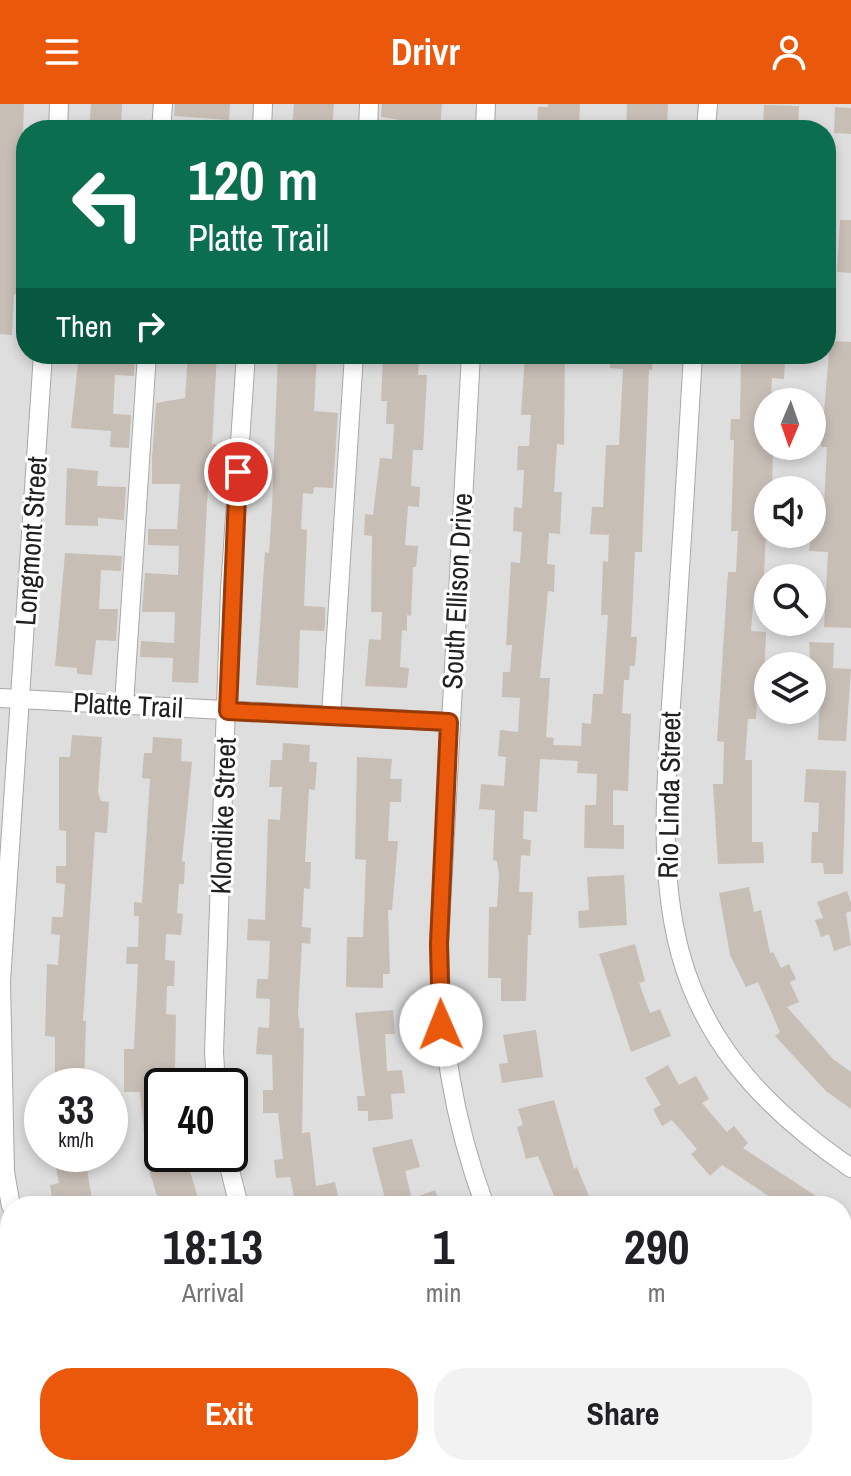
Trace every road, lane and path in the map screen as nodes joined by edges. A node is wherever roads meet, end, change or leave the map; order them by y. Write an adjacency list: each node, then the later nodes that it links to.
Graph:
1 (42, 364): 8 (street, Longmont Street)
2 (146, 364): 9 (street)
3 (245, 364): 10 (street, Klondike Street)
4 (353, 364): 11 (street)
5 (470, 364): 12 (street, South Ellison Drive)
6 (692, 364): 14 (street, Rio Linda Street)
7 (0, 698): 8 (street, Platte Trail)
8 (20, 699): 9 (street, Platte Trail); 16 (street, Longmont Street)
9 (124, 705): 10 (street, Platte Trail)
10 (228, 711): 11 (street, Platte Trail); 13 (street, Klondike Street)
11 (331, 716): 12 (street, Platte Trail)
12 (449, 722): 18 (street, South Ellison Drive)
13 (215, 1068)
14 (851, 1168)
15 (230, 1172): 17 (street)
16 (9, 1196)
17 (236, 1196)
18 (482, 1196)

